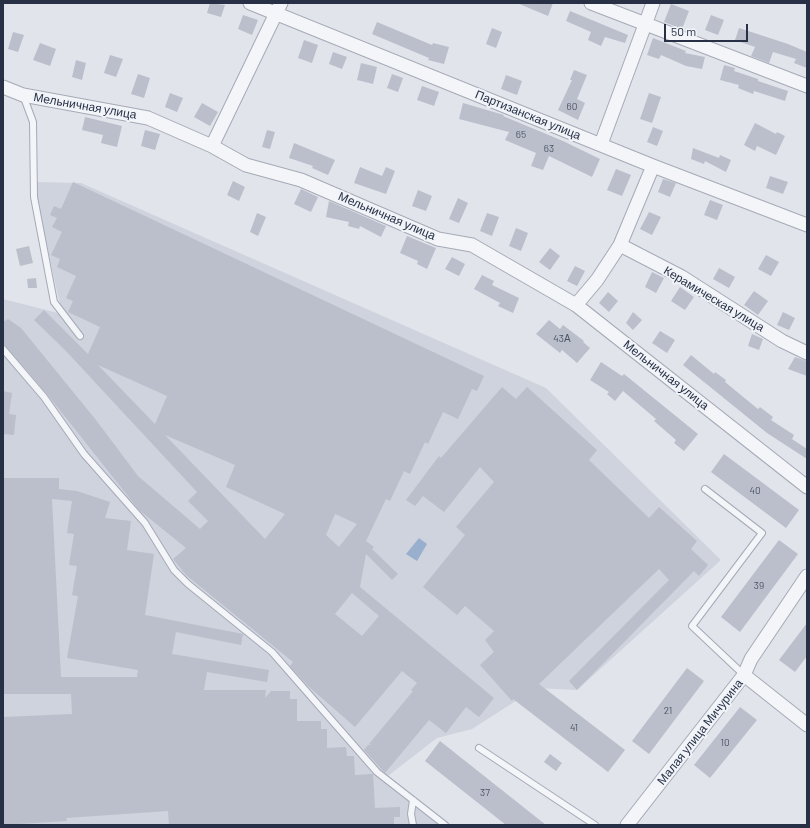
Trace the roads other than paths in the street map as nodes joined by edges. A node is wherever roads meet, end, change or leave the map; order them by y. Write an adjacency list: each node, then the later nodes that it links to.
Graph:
1 (250, 3): 4 (street, Партизанская улица)
2 (591, 3): 5 (street)
3 (653, 3): 5 (street)
4 (279, 8): 9 (street, Партизанская улица); 10 (street)
5 (646, 24): 6 (street); 9 (street)
6 (807, 86)
7 (3, 87): 8 (street, Мельничная улица)
8 (23, 95): 10 (street, Мельничная улица); 15 (lane)
9 (601, 144): 11 (street, Партизанская улица)
10 (212, 146): 14 (street, Мельничная улица)
11 (653, 166): 12 (street, Партизанская улица); 13 (street)
12 (807, 225)
13 (620, 245): 14 (street); 17 (street, Керамическая улица)
14 (576, 305): 18 (street, Мельничная улица)
15 (80, 336)
16 (3, 349): 24 (lane)
17 (807, 353)
18 (807, 487)
19 (705, 489): 21 (lane)
20 (807, 576): 21 (street, Малая улица Мичурина)
21 (744, 675): 22 (street); 28 (street, Малая улица Мичурина)
22 (807, 725)
23 (479, 748): 27 (lane)
24 (413, 800): 25 (lane); 26 (lane)
25 (413, 825)
26 (446, 825)
27 (595, 825)
28 (627, 825)

